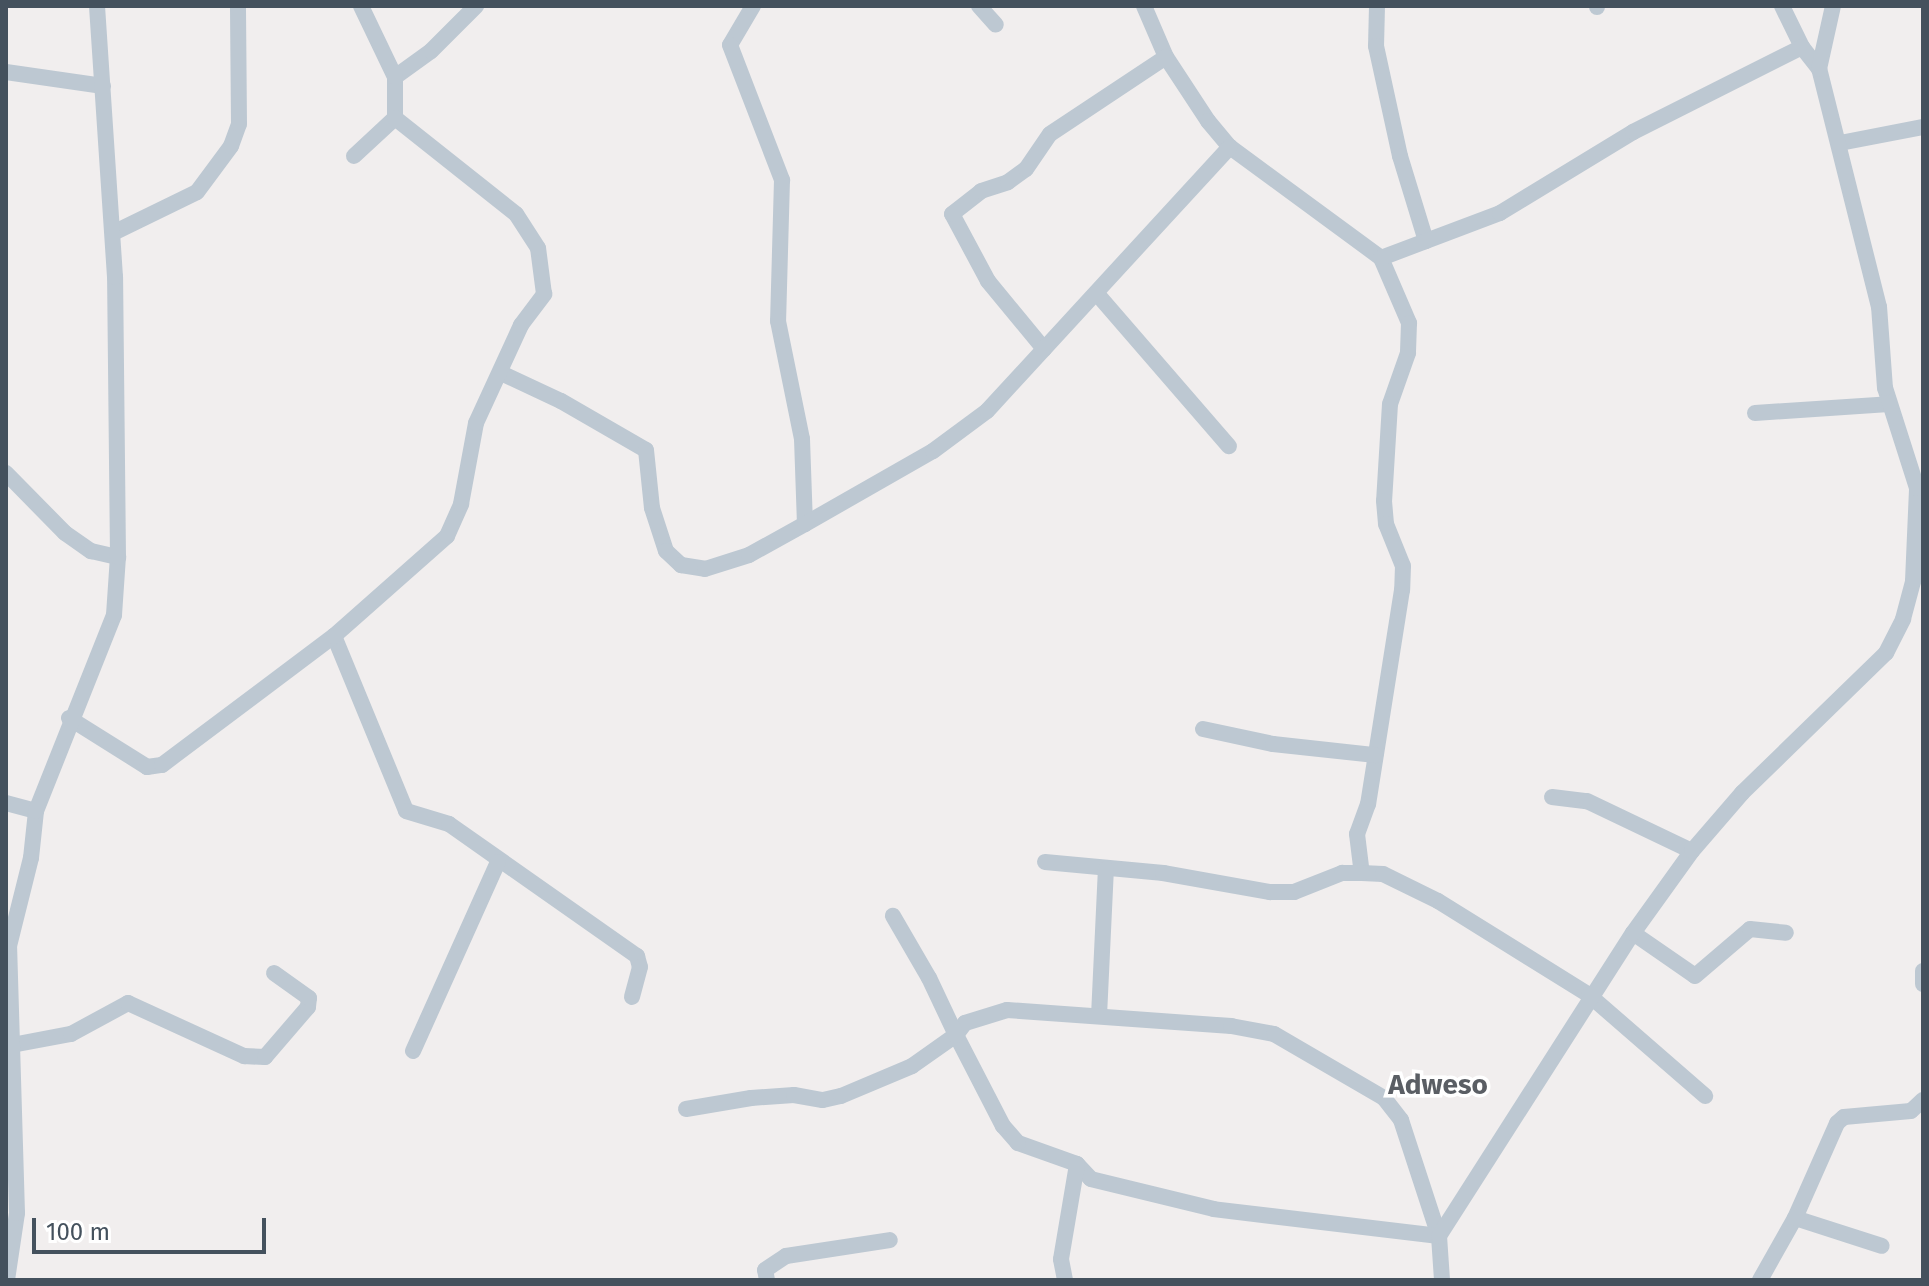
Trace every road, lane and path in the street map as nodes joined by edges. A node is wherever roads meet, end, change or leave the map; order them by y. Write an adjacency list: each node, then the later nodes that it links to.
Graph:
1 (97, 6): 17 (street)
2 (238, 6): 23 (street)
3 (361, 6): 16 (street)
4 (476, 6): 16 (street)
5 (753, 6): 34 (street)
6 (979, 6): 11 (street)
7 (1144, 6): 13 (street)
8 (1377, 6): 24 (street)
9 (1782, 6): 12 (street)
10 (1833, 6): 14 (street)
11 (996, 25)
12 (1802, 47): 14 (street); 24 (street)
13 (1166, 57): 21 (street); 27 (street)
14 (1819, 69): 20 (street)
15 (6, 72): 17 (street)
16 (395, 77): 18 (street)
17 (103, 86): 23 (street)
18 (395, 118): 22 (street); 28 (street)
19 (1923, 127): 20 (street)
20 (1840, 143): 29 (street)
21 (1230, 147): 25 (street); 26 (street)
22 (354, 156)
23 (113, 233): 35 (street)
24 (1426, 241): 25 (street)
25 (1381, 258): 39 (street)
26 (1098, 295): 27 (street); 31 (street)
27 (1044, 349): 34 (street)
28 (501, 373): 34 (street); 36 (street)
29 (1889, 404): 30 (street); 32 (street)
30 (1755, 413)
31 (1229, 446)
32 (1916, 446): 43 (street)
33 (6, 473): 35 (street)
34 (805, 524)
35 (118, 557): 37 (street)
36 (334, 636): 37 (street); 44 (street)
37 (69, 718): 42 (street)
38 (1203, 729): 39 (street)
39 (1375, 755): 47 (street)
40 (1552, 797): 43 (street)
41 (6, 803): 42 (street)
42 (36, 811): 58 (street)
43 (1692, 851): 49 (street)
44 (498, 862): 55 (street); 59 (street)
45 (1045, 862): 46 (street)
46 (1106, 869): 47 (street); 56 (street)
47 (1362, 873): 54 (street)
48 (893, 916): 57 (street)
49 (1633, 933): 50 (street); 54 (street)
50 (1786, 933)
51 (1923, 971): 53 (street)
52 (274, 973): 58 (street)
53 (1923, 984)
54 (1589, 995): 61 (street); 66 (street)
55 (632, 997)
56 (1099, 1016): 57 (street); 66 (street)
57 (956, 1035): 63 (street); 64 (street)
58 (12, 1045): 60 (street)
59 (413, 1051)
60 (9, 1089): 69 (street)
61 (1705, 1096)
62 (1923, 1100): 65 (street)
63 (686, 1109)
64 (1077, 1164): 66 (street); 71 (street)
65 (1795, 1218): 68 (street); 73 (street)
66 (1439, 1236): 72 (street)
67 (890, 1240): 70 (street)
68 (1882, 1246)
69 (7, 1280)
70 (767, 1280)
71 (1065, 1280)
72 (1442, 1280)
73 (1760, 1280)

